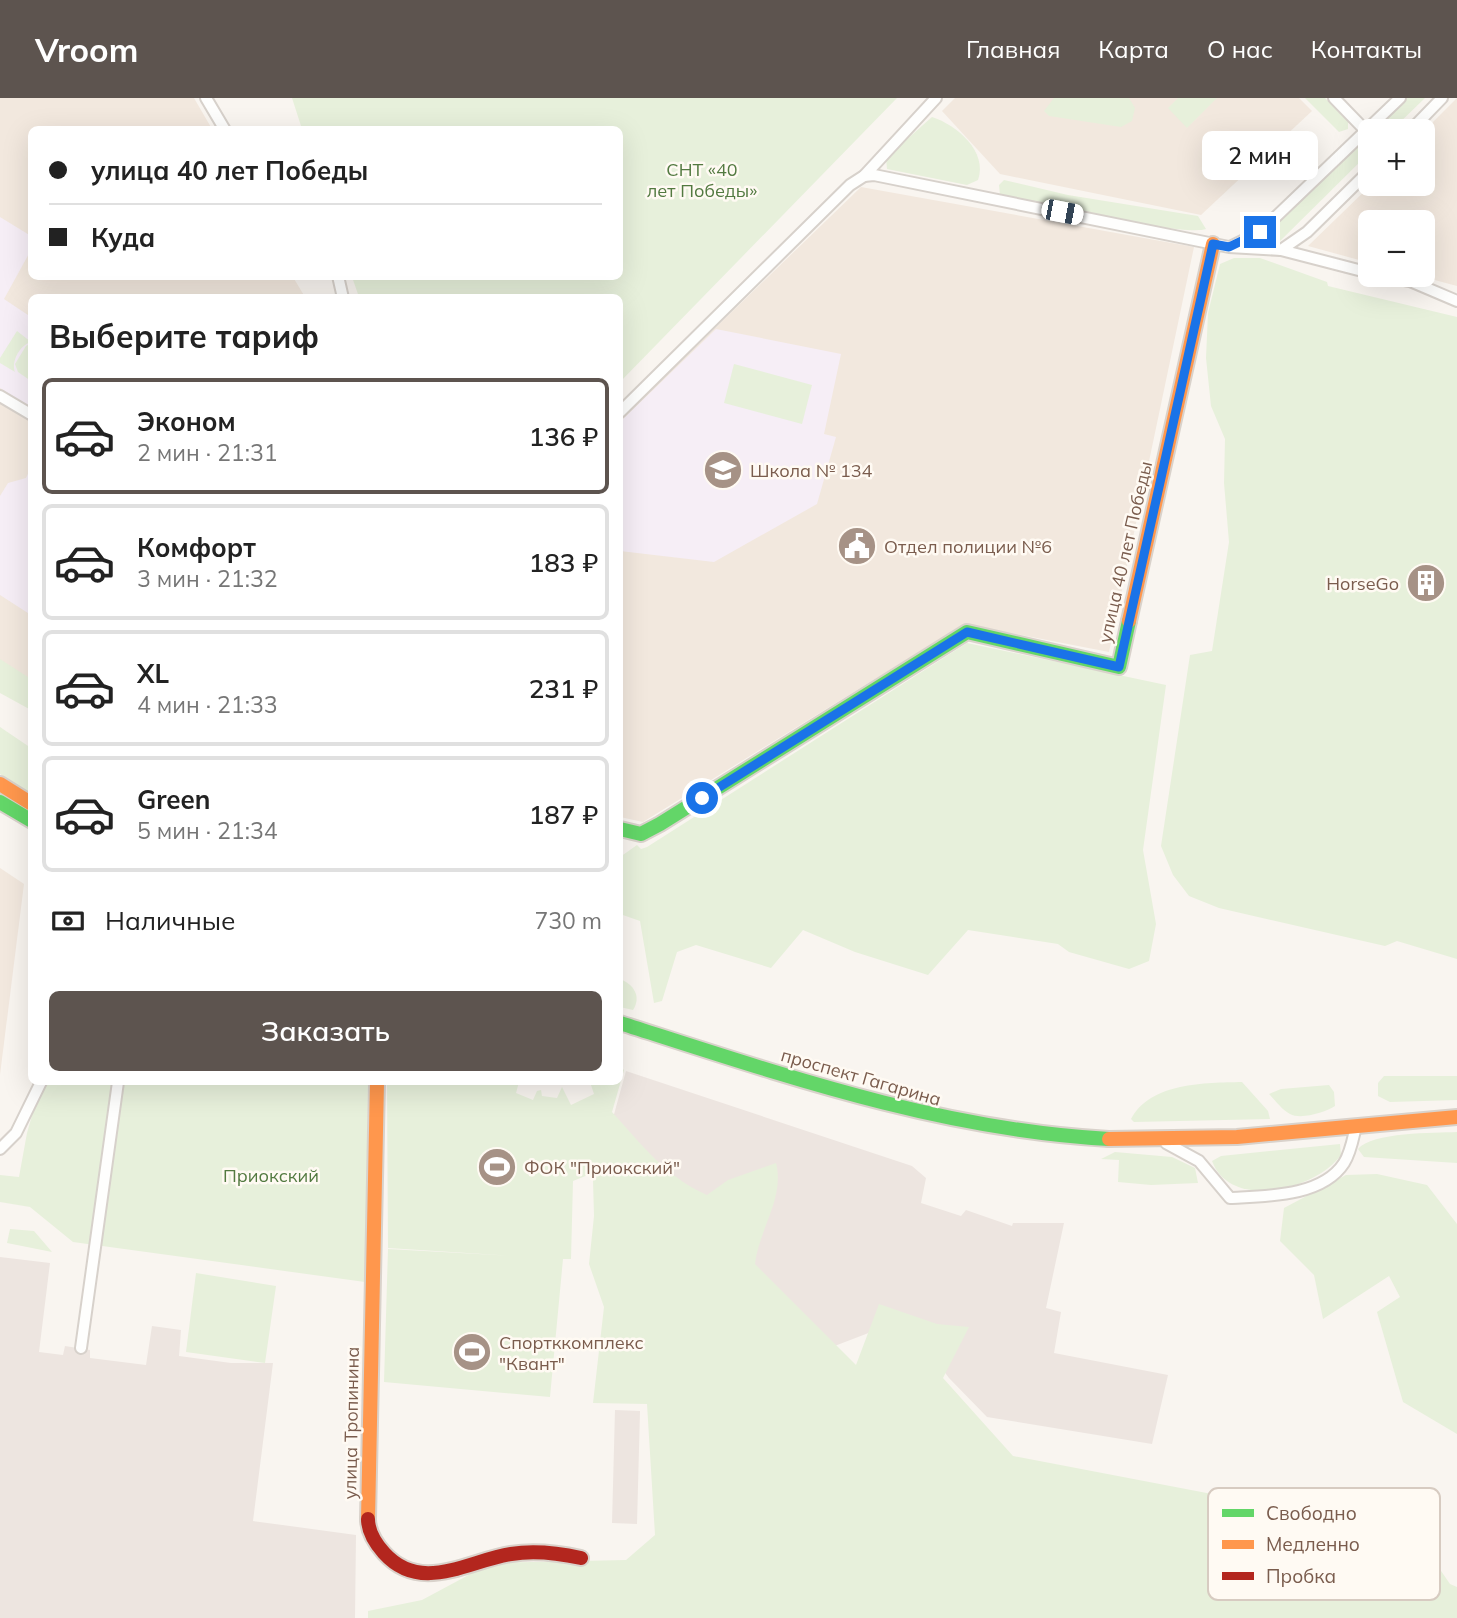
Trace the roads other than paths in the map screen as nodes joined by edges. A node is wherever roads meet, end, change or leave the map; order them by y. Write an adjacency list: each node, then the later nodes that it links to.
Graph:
1 (206, 98): 9 (street)
2 (936, 98): 11 (street)
3 (1334, 98): 8 (street)
4 (1400, 98): 6 (street)
5 (1442, 98): 7 (street)
6 (1377, 119)
7 (1421, 119)
8 (1358, 123)
9 (223, 126)
10 (1358, 137): 14 (street)
11 (864, 176): 13 (street); 20 (street)
12 (1358, 182): 15 (street)
13 (1213, 244): 14 (street); 26 (street, улица 40 лет Победы)
14 (1229, 247): 15 (street)
15 (1281, 250): 16 (street)
16 (1358, 270)
17 (1424, 287): 18 (street)
18 (1457, 301)
19 (0, 396): 21 (street)
20 (623, 409)
21 (28, 413)
22 (0, 784): 24 (street)
23 (0, 802): 25 (street)
24 (28, 802)
25 (28, 819)
26 (623, 830)
27 (623, 1024): 33 (street, проспект Гагарина)
28 (40, 1085): 34 (street)
29 (118, 1085): 35 (street)
30 (377, 1085): 36 (street, улица Тропинина)
31 (1457, 1117): 32 (street, проспект Гагарина)
32 (1356, 1126): 33 (street, проспект Гагарина); 33 (street)
33 (1157, 1139)
34 (0, 1149)
35 (81, 1348)
36 (581, 1558)

